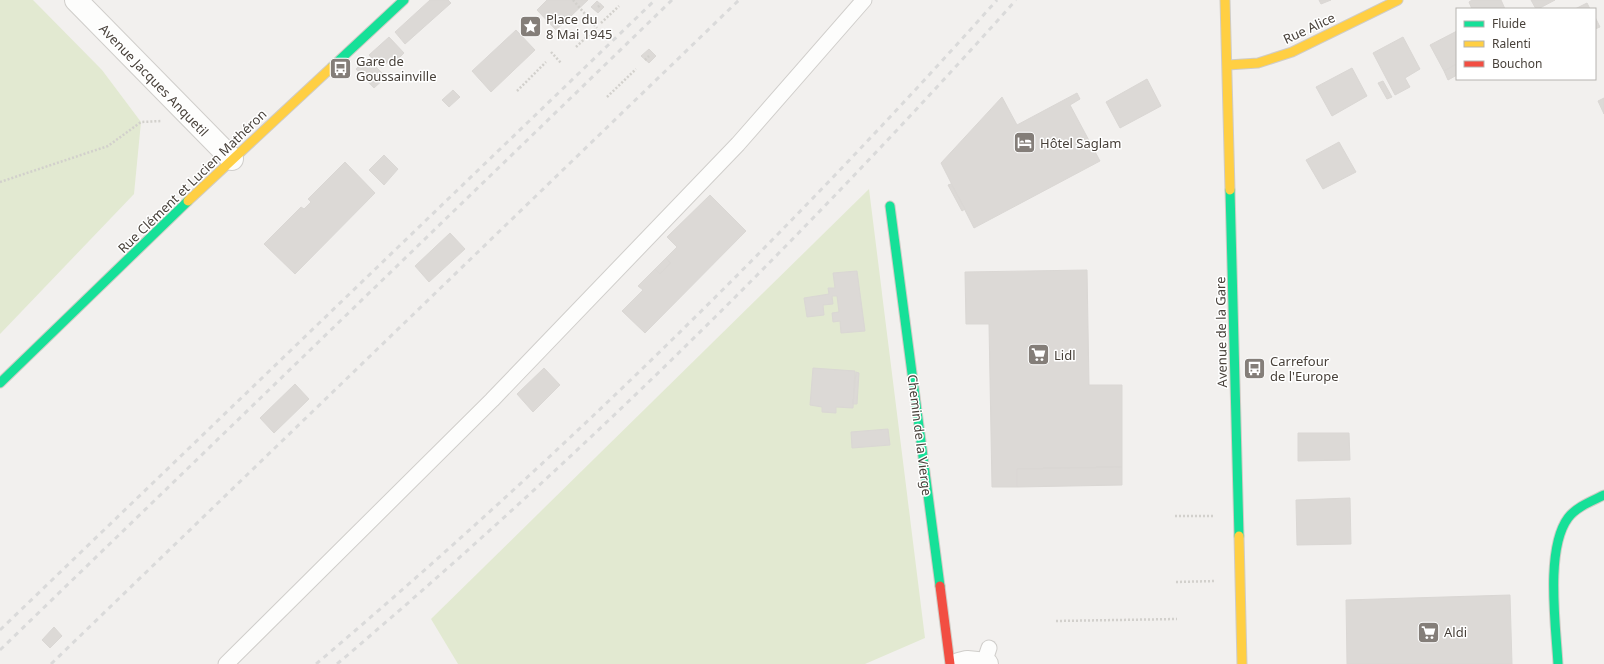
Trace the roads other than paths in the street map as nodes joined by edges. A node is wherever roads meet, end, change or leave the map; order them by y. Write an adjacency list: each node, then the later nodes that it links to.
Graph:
1 (76, 0): 7 (street, Avenue Jacques Anquetil)
2 (404, 0): 7 (street, Rue Clément et Lucien Mathéron)
3 (864, 0): 12 (lane)
4 (1226, 0): 6 (street, Avenue de la Gare)
5 (1398, 0): 6 (street, Rue Alice)
6 (1228, 65): 15 (street, Avenue de la Gare)
7 (232, 159): 9 (street, Rue Clément et Lucien Mathéron)
8 (890, 206): 13 (street, Chemin de la Vierge)
9 (0, 383)
10 (1604, 495): 16 (street)
11 (987, 658): 14 (street)
12 (226, 664)
13 (950, 664)
14 (959, 664)
15 (1242, 664)
16 (1558, 664)

